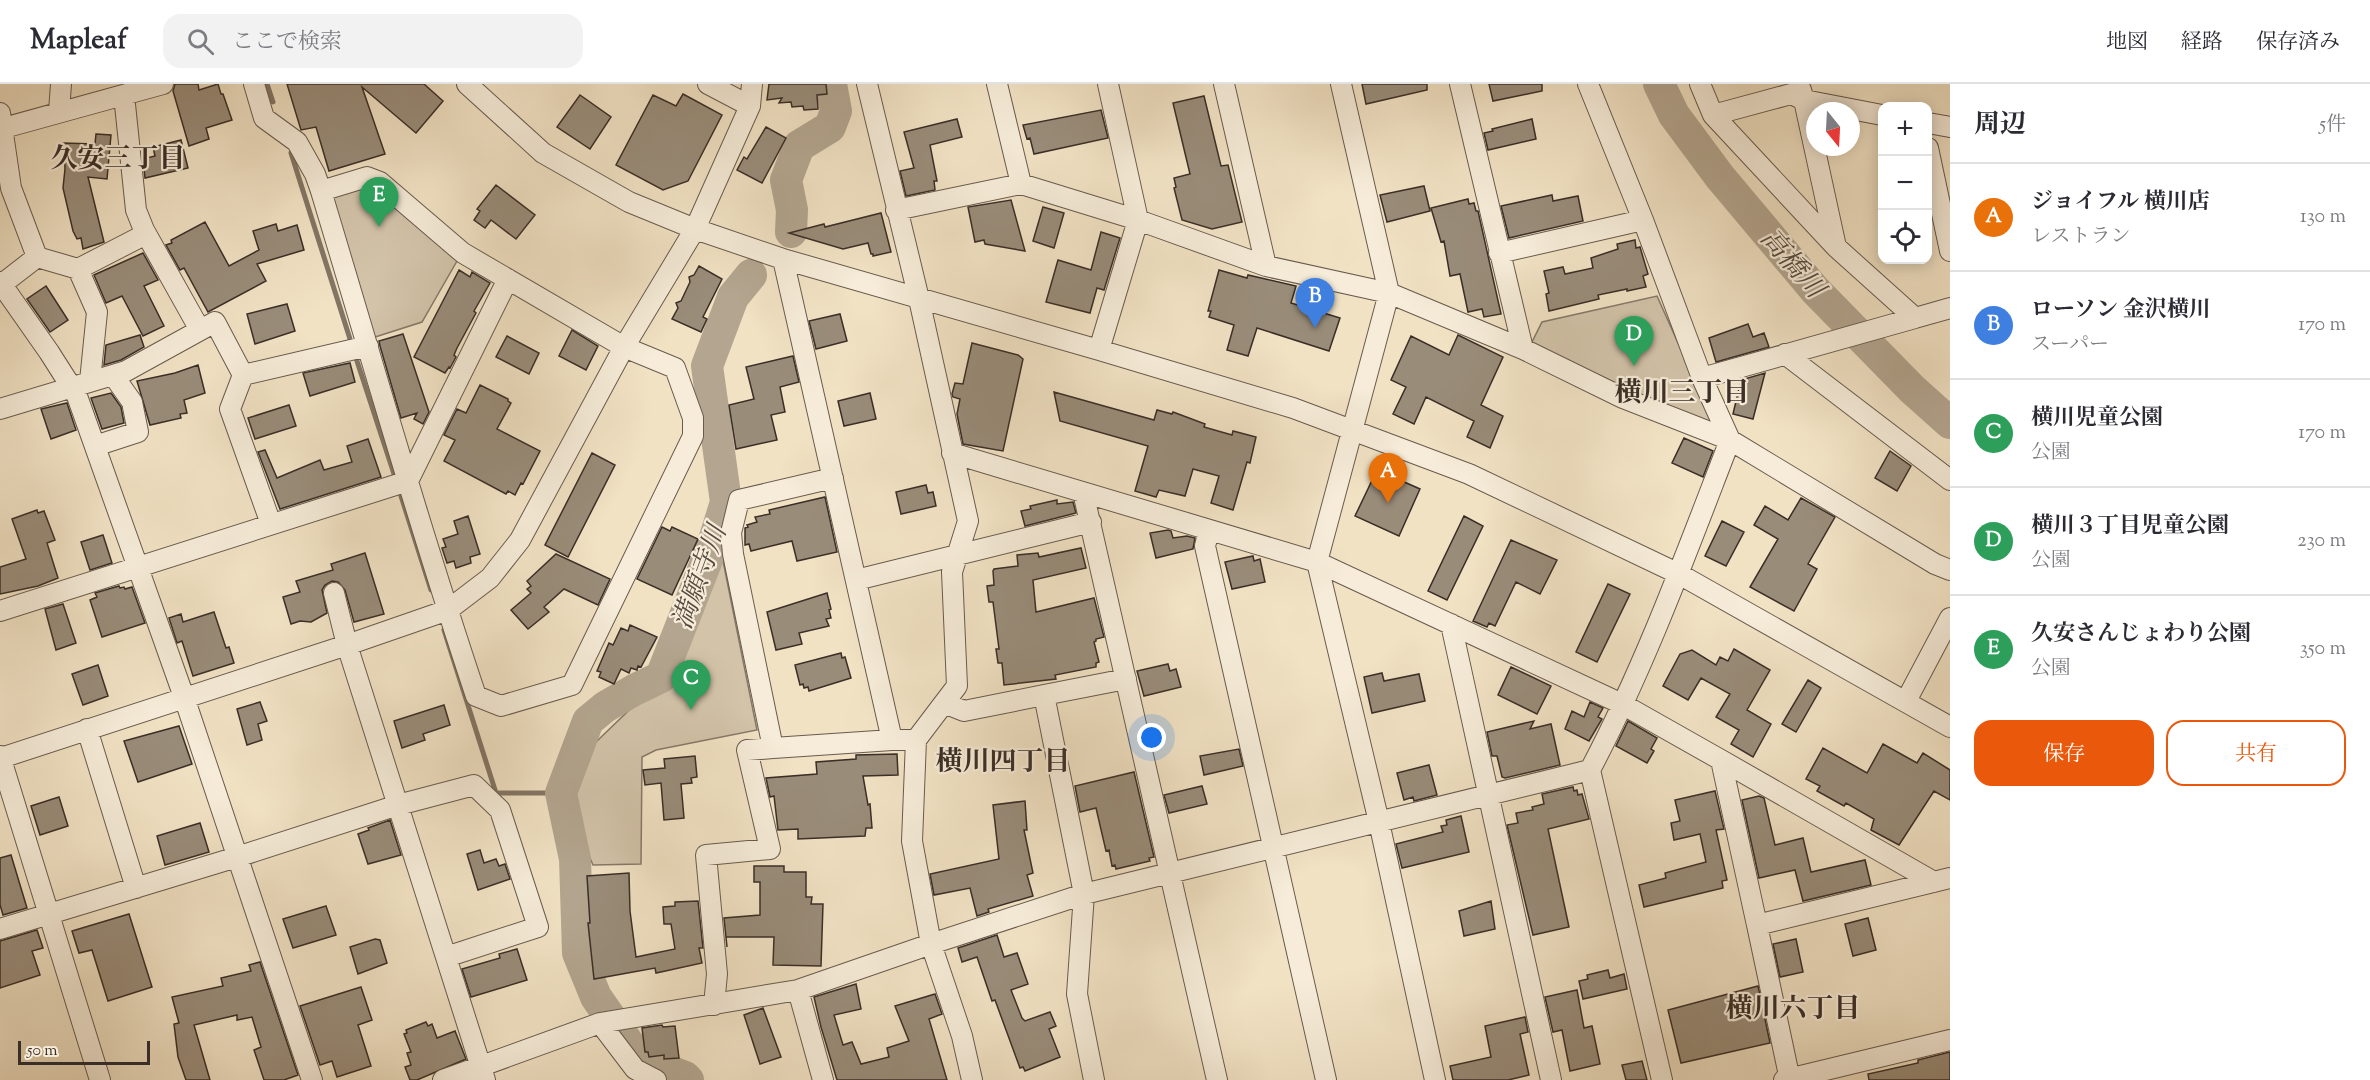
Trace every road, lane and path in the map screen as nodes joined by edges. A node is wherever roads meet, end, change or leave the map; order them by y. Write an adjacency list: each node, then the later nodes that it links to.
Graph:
1 (61, 84): 18 (street)
2 (163, 84): 16 (street)
3 (254, 84): 27 (street)
4 (467, 84): 31 (street)
5 (708, 84): 17 (street)
6 (752, 84): 17 (street)
7 (867, 84): 28 (street)
8 (997, 84): 25 (street)
9 (1108, 84): 29 (street)
10 (1224, 84): 38 (street)
11 (1341, 84): 42 (street)
12 (1460, 84): 35 (street)
13 (1588, 84): 30 (street)
14 (1700, 84): 20 (street)
15 (1802, 92): 19 (street); 20 (street); 33 (street)
16 (124, 95): 18 (street); 32 (street)
17 (750, 106): 31 (street)
18 (59, 112): 21 (street)
19 (1878, 114)
20 (1713, 115): 33 (street)
21 (1, 123): 26 (street)
22 (1932, 124): 23 (street)
23 (1950, 127)
24 (1930, 156): 34 (street)
25 (1021, 184): 28 (street); 29 (street)
26 (5, 189): 36 (street)
27 (321, 191): 40 (street); 47 (street)
28 (896, 210): 43 (street)
29 (1138, 220): 38 (street); 49 (street)
30 (1642, 220): 35 (street); 54 (street)
31 (695, 229): 37 (street); 48 (street)
32 (146, 234): 39 (street); 46 (street)
33 (1836, 247): 45 (street)
34 (1950, 251)
35 (1499, 253): 50 (street)
36 (37, 257): 39 (street); 41 (street)
37 (783, 259): 43 (street); 62 (street)
38 (1266, 266): 42 (street)
39 (78, 269): 55 (street)
40 (508, 279): 48 (street); 64 (street)
41 (1, 283): 56 (street)
42 (1389, 293): 50 (street); 58 (street)
43 (919, 299): 49 (street); 61 (street)
44 (1950, 308): 45 (street)
45 (1910, 318): 51 (street)
46 (200, 330): 52 (street); 53 (street)
47 (368, 346): 53 (street); 64 (street)
48 (624, 347): 76 (street); 76 (street)
49 (1099, 350): 58 (street)
50 (1522, 350): 59 (street)
51 (1785, 354): 54 (street); 63 (street)
52 (113, 375): 55 (street); 60 (street)
53 (243, 375): 67 (street)
54 (1702, 378): 59 (street)
55 (90, 381): 56 (street)
56 (70, 386): 57 (street); 60 (street)
57 (0, 409)
58 (1353, 431): 70 (street); 73 (street)
59 (1730, 440): 72 (street); 73 (street)
60 (94, 446): 71 (street)
61 (952, 453): 65 (street); 69 (street)
62 (833, 478): 74 (street); 91 (street)
63 (1950, 480)
64 (408, 481): 67 (street); 76 (street)
65 (1083, 492): 66 (street); 68 (street)
66 (1090, 522): 69 (street); 81 (street)
67 (272, 524): 71 (street)
68 (1209, 530): 70 (street); 98 (street)
69 (957, 555): 74 (street); 85 (street)
70 (1317, 562): 79 (street); 97 (street)
71 (136, 568): 77 (street); 83 (street)
72 (1950, 570)
73 (1678, 574): 84 (street); 86 (street)
74 (855, 580): 89 (street)
75 (334, 593): 80 (street)
76 (447, 610): 80 (street)
77 (0, 611)
78 (1950, 618): 84 (street)
79 (1451, 624): 86 (street); 95 (street)
80 (347, 645): 83 (street); 96 (street)
81 (1126, 679): 82 (street); 100 (street)
82 (1044, 695): 85 (street); 103 (street)
83 (184, 697): 88 (street); 99 (street)
84 (1906, 701): 87 (street)
85 (944, 704): 90 (street)
86 (1622, 704): 93 (street); 94 (street)
87 (1950, 727)
88 (87, 729): 92 (street); 102 (street)
89 (892, 740): 90 (street); 91 (street)
90 (916, 740): 107 (street)
91 (773, 748): 110 (street)
92 (0, 757): 104 (street)
93 (1720, 760): 101 (street); 105 (street)
94 (1590, 770): 95 (street); 125 (street)
95 (1488, 795): 97 (street); 124 (street)
96 (398, 805): 99 (street); 108 (street); 108 (street)
97 (1379, 822): 98 (street); 123 (street)
98 (1274, 847): 100 (street); 122 (street)
99 (237, 857): 102 (street); 115 (street)
100 (1170, 873): 103 (street); 121 (street)
101 (1942, 880): 105 (street)
102 (136, 888): 104 (street)
103 (1084, 894): 107 (street); 120 (street)
104 (49, 914): 106 (street); 114 (street)
105 (1757, 925): 126 (street)
106 (0, 929)
107 (931, 944): 109 (street); 119 (street)
108 (446, 957): 113 (street)
109 (798, 990): 110 (street); 118 (street)
110 (714, 1005): 111 (street)
111 (610, 1022): 113 (street); 117 (street)
112 (1950, 1040): 126 (street)
113 (482, 1073): 116 (street)
114 (100, 1080)
115 (312, 1080)
116 (443, 1080)
117 (656, 1080)
118 (823, 1080)
119 (972, 1080)
120 (1094, 1080)
121 (1217, 1080)
122 (1326, 1080)
123 (1435, 1080)
124 (1551, 1080)
125 (1662, 1080)
126 (1788, 1080)

